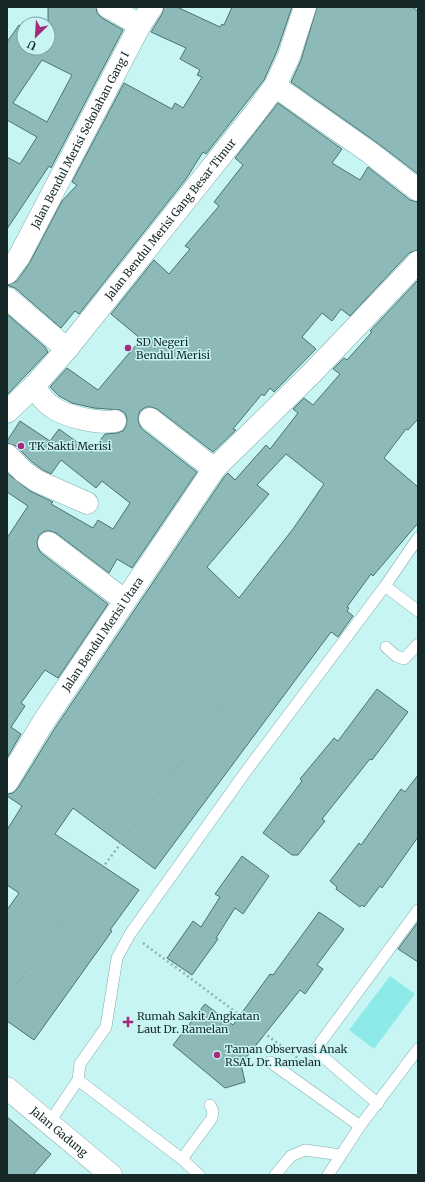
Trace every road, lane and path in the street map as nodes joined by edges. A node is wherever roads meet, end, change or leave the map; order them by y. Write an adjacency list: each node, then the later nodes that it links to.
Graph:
1 (108, 7): 4 (street)
2 (152, 7): 4 (street, Jalan Bendul Merisi Sekolahan Gang I)
3 (305, 7): 5 (street, Jalan Bendul Merisi Gang Besar Timur)
4 (140, 25): 8 (street, Jalan Bendul Merisi Sekolahan Gang I)
5 (275, 86): 6 (street); 10 (street, Jalan Bendul Merisi Gang Besar Timur)
6 (418, 190)
7 (418, 262): 16 (street, Jalan Bendul Merisi Utara)
8 (7, 273)
9 (7, 298): 10 (street)
10 (67, 348): 11 (street, Jalan Bendul Merisi Gang Besar Timur)
11 (34, 386): 12 (street, Jalan Bendul Merisi Gang Besar Timur); 14 (street)
12 (7, 412)
13 (150, 419): 16 (street)
14 (115, 421)
15 (7, 455): 17 (street)
16 (214, 469): 21 (street, Jalan Bendul Merisi Utara)
17 (86, 503)
18 (418, 538): 20 (lane)
19 (49, 543): 21 (street)
20 (385, 586): 22 (lane); 28 (lane)
21 (124, 600): 26 (street, Jalan Bendul Merisi Utara)
22 (418, 611)
23 (418, 644): 24 (lane)
24 (386, 647)
25 (252, 666): 29 (path)
26 (7, 782)
27 (418, 910): 36 (lane)
28 (130, 934): 32 (path); 33 (lane)
29 (7, 997)
30 (418, 1049): 36 (lane)
31 (270, 1062): 38 (lane)
32 (305, 1064)
33 (78, 1080): 37 (lane); 40 (lane)
34 (7, 1088): 37 (street, Jalan Gadung)
35 (210, 1104): 40 (lane)
36 (378, 1104): 38 (lane)
37 (48, 1123): 41 (street, Jalan Gadung)
38 (360, 1126): 39 (lane)
39 (340, 1156): 43 (lane); 44 (lane)
40 (182, 1160): 42 (lane)
41 (111, 1175)
42 (199, 1175)
43 (275, 1175)
44 (328, 1175)

